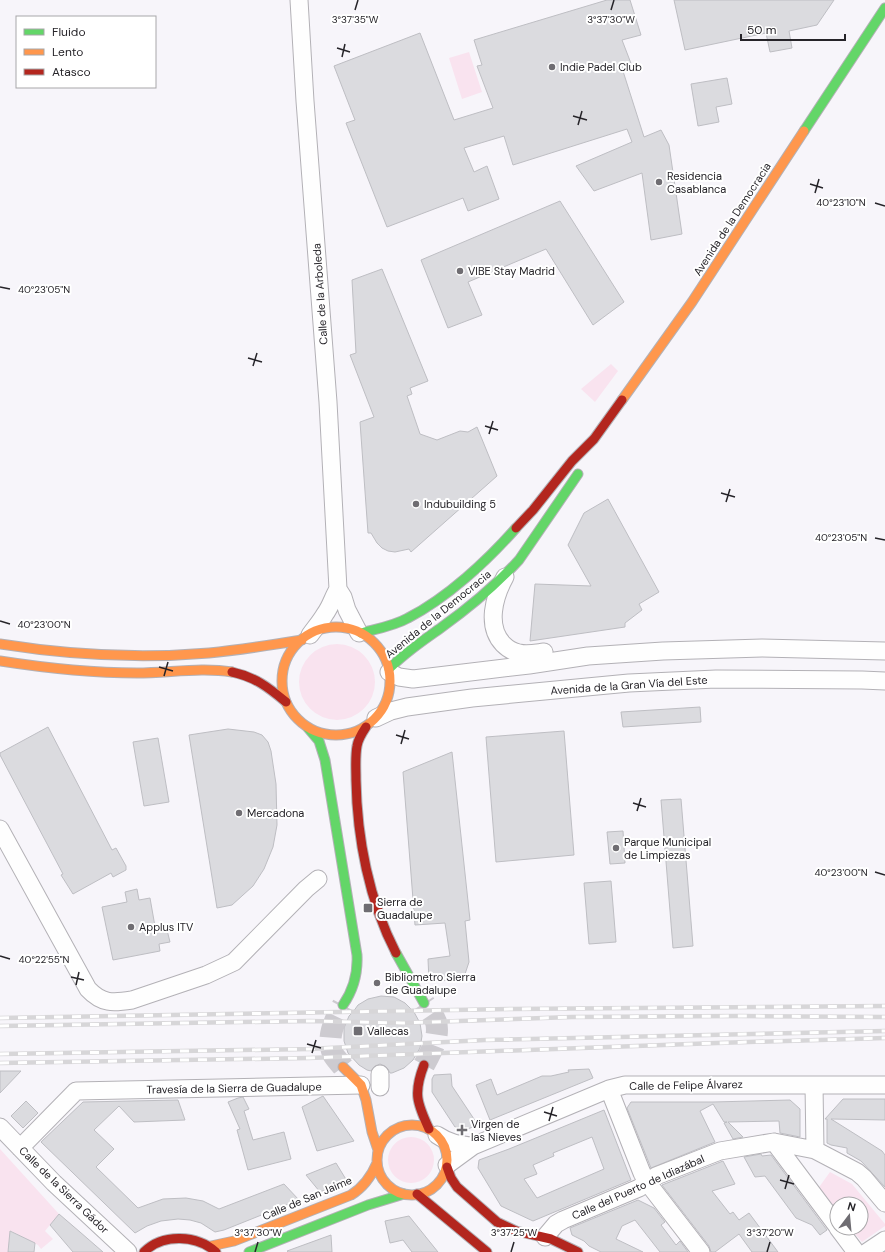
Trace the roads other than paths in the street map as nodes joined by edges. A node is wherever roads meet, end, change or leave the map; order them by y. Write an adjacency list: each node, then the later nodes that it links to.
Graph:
1 (299, 0): 5 (street, Calle de la Arboleda)
2 (885, 8): 3 (main road, Avenida de la Democracia)
3 (594, 439): 4 (main road, Avenida de la Democracia); 6 (main road, Avenida de la Democracia)
4 (508, 572): 10 (street); 12 (main road, Avenida de la Democracia)
5 (338, 589): 6 (street, Calle de la Arboleda); 7 (street, Calle de la Arboleda)
6 (360, 633): 7 (main road); 12 (main road)
7 (306, 637): 8 (main road); 14 (main road)
8 (0, 644)
9 (885, 651): 10 (street)
10 (588, 656): 12 (street)
11 (0, 661): 14 (main road)
12 (389, 671): 15 (main road)
13 (885, 681): 15 (street, Avenida de la Gran Vía del Este)
14 (286, 702): 16 (main road)
15 (371, 723): 16 (main road); 19 (main road)
16 (308, 728): 20 (main road)
17 (0, 829): 18 (street)
18 (312, 884)
19 (424, 1003)
20 (343, 1005)
21 (424, 1065): 28 (main road)
22 (343, 1067): 25 (main road)
23 (814, 1085): 24 (street, Calle de Felipe Álvarez); 26 (street, Calle de Felipe Álvarez); 33 (street)
24 (885, 1085)
25 (361, 1086): 31 (street, Travesía de la Sierra de Guadalupe); 32 (main road)
26 (609, 1089): 30 (street, Calle de Felipe Álvarez); 36 (street)
27 (0, 1127): 31 (street, Calle de la Sierra Gádor)
28 (433, 1132): 30 (street, Calle de Felipe Álvarez); 32 (main road); 35 (main road)
29 (774, 1142): 33 (street, Calle del Puerto de Idiazábal); 36 (street, Calle del Puerto de Idiazábal); 40 (street)
30 (473, 1146): 35 (street, Calle de Felipe Álvarez)
31 (20, 1148): 45 (street, Calle de la Sierra Gádor)
32 (378, 1150): 34 (main road)
33 (815, 1150): 39 (street, Calle del Puerto de Idiazábal)
34 (377, 1163): 37 (main road); 44 (main road, Calle de San Jaime)
35 (447, 1166): 38 (main road); 42 (main road)
36 (647, 1182): 42 (street, Calle del Puerto de Idiazábal); 50 (street)
37 (404, 1194): 38 (main road); 47 (main road)
38 (417, 1194): 48 (main road)
39 (885, 1203)
40 (829, 1215)
41 (844, 1236): 51 (street)
42 (545, 1238): 49 (main road)
43 (885, 1240): 52 (street)
44 (213, 1249): 46 (main road)
45 (128, 1252)
46 (144, 1252)
47 (248, 1252)
48 (486, 1252)
49 (578, 1252)
50 (701, 1252)
51 (856, 1252)
52 (867, 1252)

